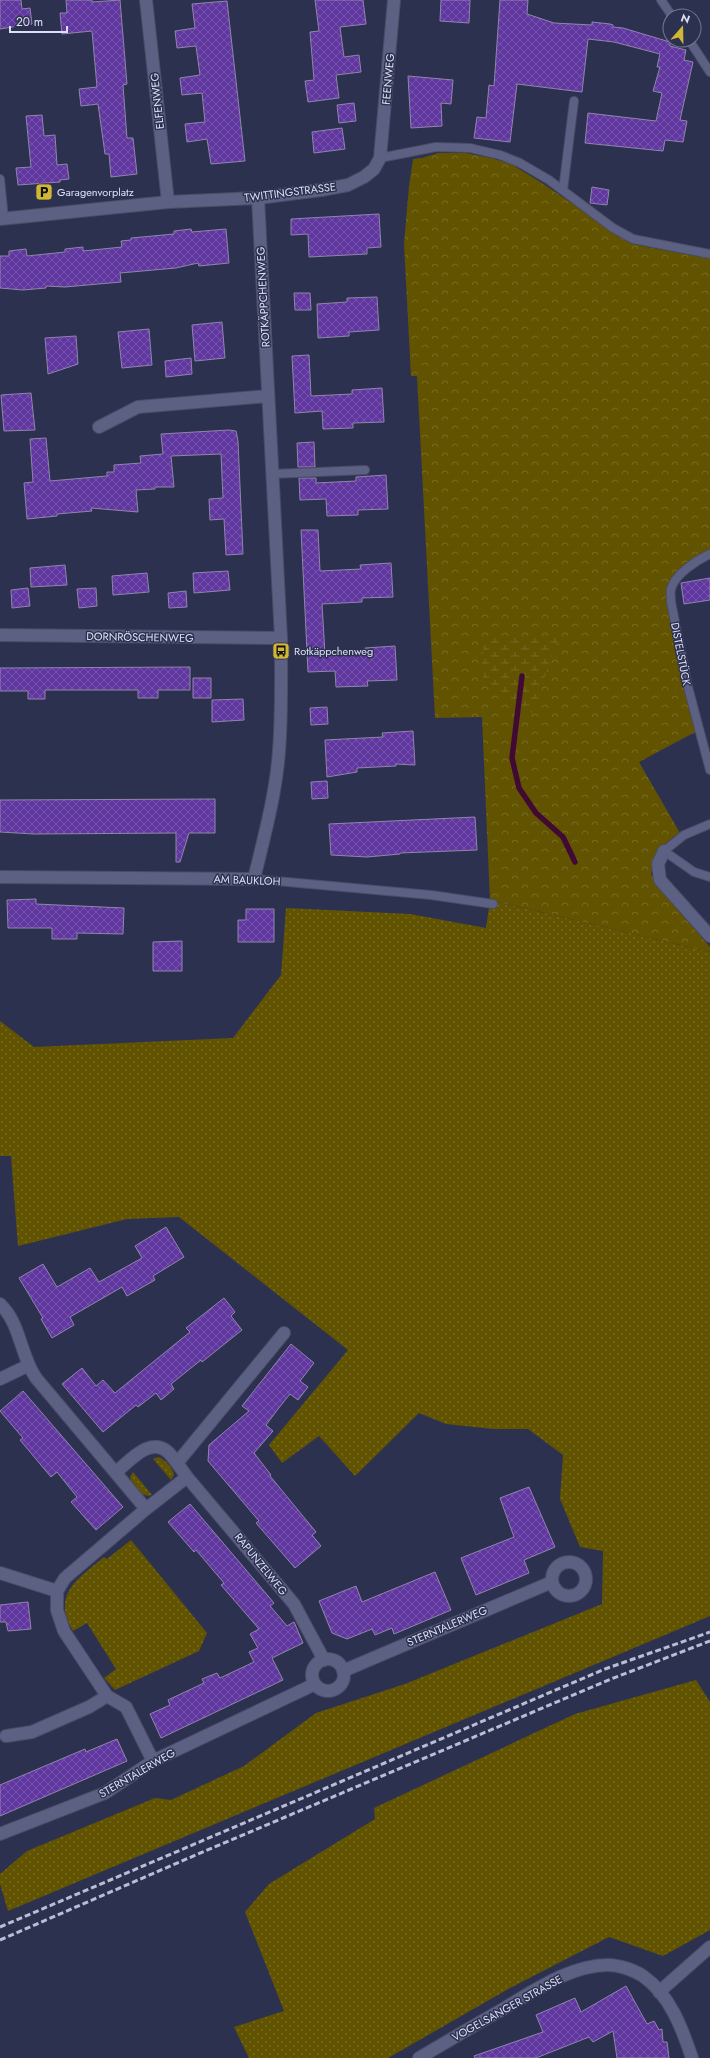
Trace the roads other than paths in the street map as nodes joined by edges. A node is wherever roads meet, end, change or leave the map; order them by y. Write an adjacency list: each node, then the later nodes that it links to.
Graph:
1 (146, 0): 10 (street, ELFENWEG)
2 (394, 0): 6 (street, FEENWEG)
3 (694, 48): 4 (lane)
4 (710, 72)
5 (574, 101): 8 (lane)
6 (380, 158): 8 (lane); 9 (street, TWITTINGSTRASSE)
7 (0, 178): 11 (lane)
8 (563, 190): 12 (lane)
9 (258, 198): 10 (street, TWITTINGSTRASSE); 13 (street, ROTKÄPPCHENWEG)
10 (168, 202): 11 (street, TWITTINGSTRASSE)
11 (2, 219)
12 (710, 254)
13 (268, 396): 14 (street); 16 (street, ROTKÄPPCHENWEG)
14 (99, 427)
15 (365, 470): 16 (lane)
16 (272, 474): 19 (street, ROTKÄPPCHENWEG)
17 (710, 554): 20 (lane, DISTELSTÜCK)
18 (0, 635): 19 (street, DORNRÖSCHENWEG)
19 (281, 638): 25 (street, ROTKÄPPCHENWEG)
20 (710, 770)
21 (710, 824): 22 (lane)
22 (664, 851): 24 (lane); 27 (street)
23 (0, 877): 25 (street, AM BAUKLOH)
24 (710, 877)
25 (254, 879): 26 (lane, AM BAUKLOH)
26 (493, 904)
27 (710, 936)
28 (0, 1304): 30 (street)
29 (284, 1333): 32 (street)
30 (27, 1366): 31 (street); 33 (street)
31 (0, 1379)
32 (176, 1463): 33 (street, RAPUNZELWEG); 34 (street, RAPUNZELWEG)
33 (116, 1472): 35 (street)
34 (187, 1476): 35 (street); 39 (street, RAPUNZELWEG)
35 (146, 1509): 38 (street)
36 (0, 1573): 38 (street)
37 (552, 1582): 40 (street, STERNTALERWEG)
38 (57, 1591): 42 (street)
39 (324, 1660): 40 (street); 41 (street)
40 (344, 1671): 41 (street)
41 (315, 1684): 44 (street, STERNTALERWEG)
42 (107, 1696): 43 (street); 44 (street)
43 (6, 1736)
44 (153, 1761): 45 (street, STERNTALERWEG)
45 (0, 1834)
46 (710, 1947): 47 (street)
47 (659, 1992): 48 (street, VOGELSANGER STRASSE); 49 (street, VOGELSANGER STRASSE)
48 (419, 2058)
49 (692, 2058)

